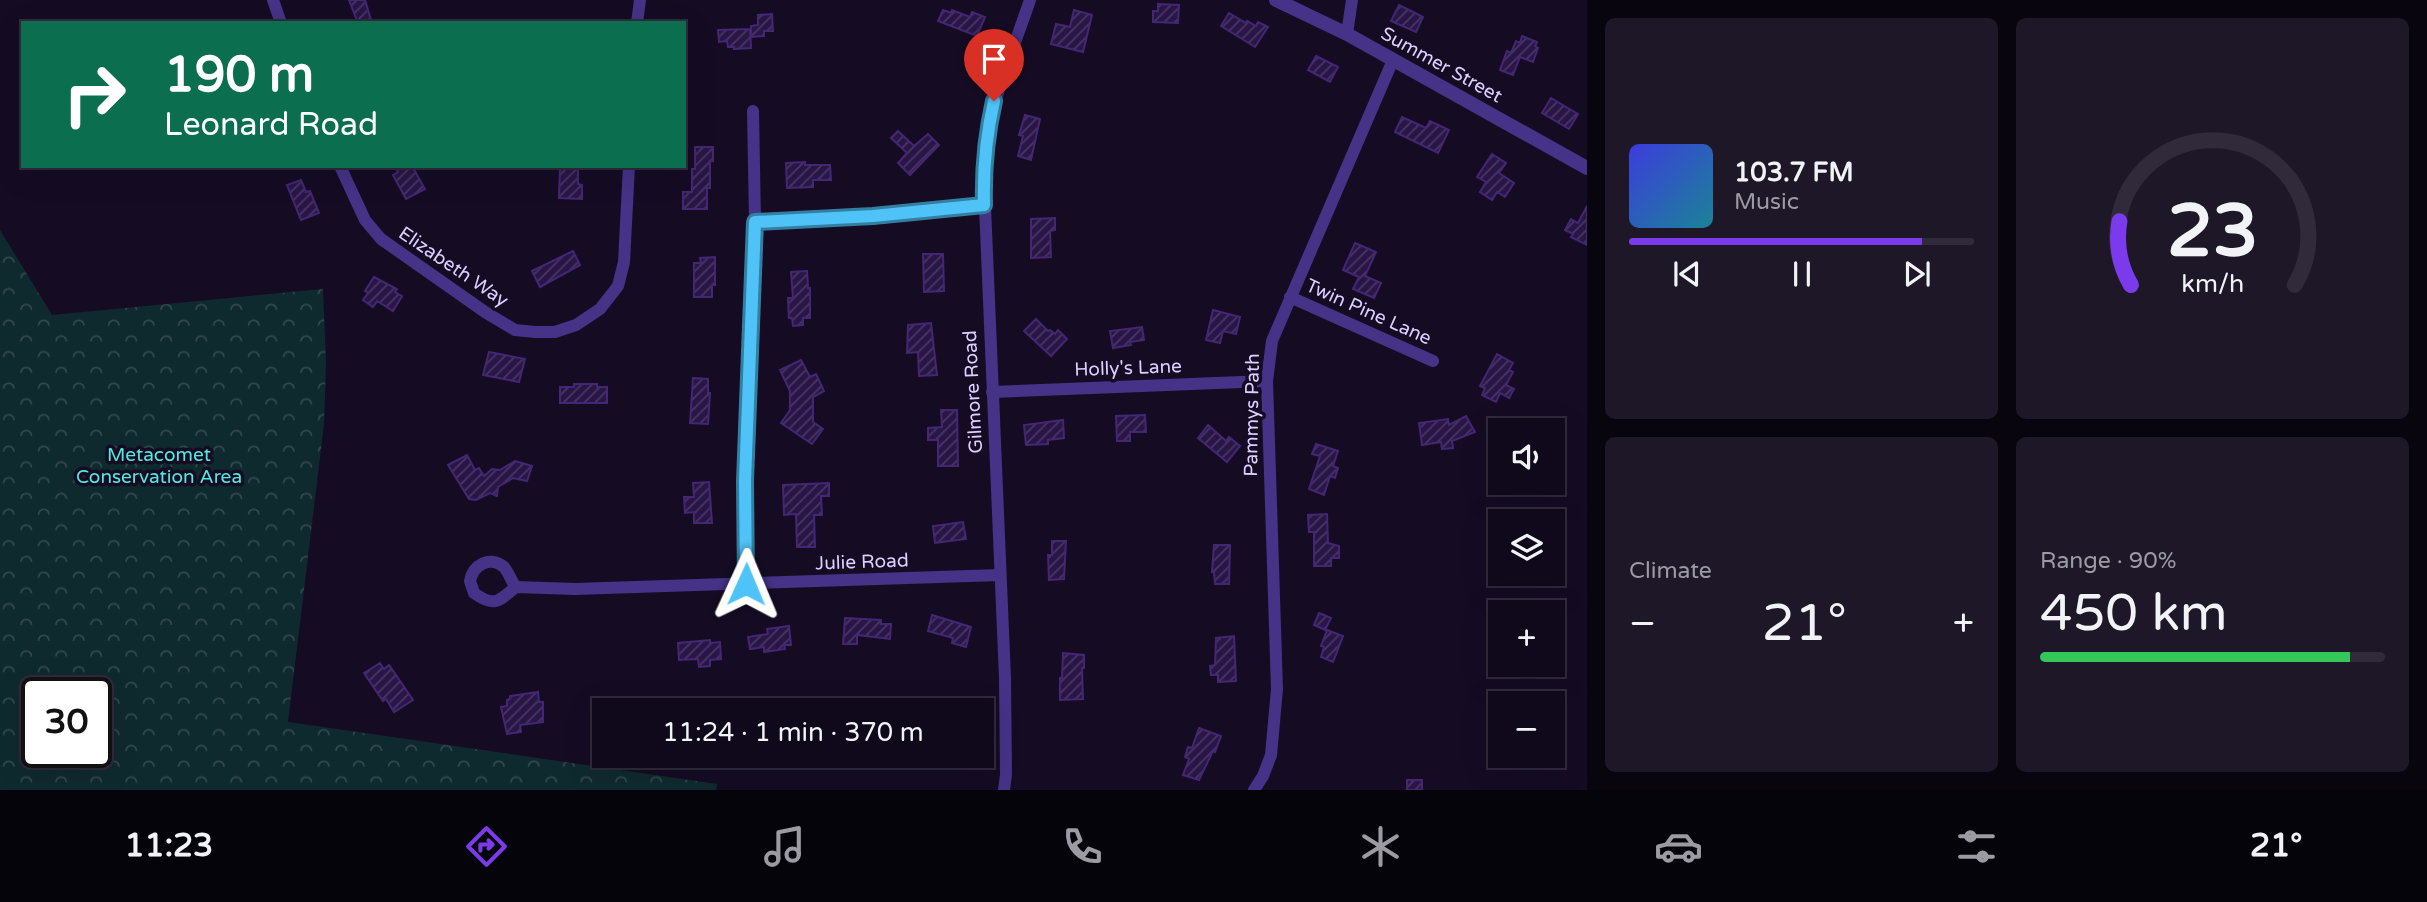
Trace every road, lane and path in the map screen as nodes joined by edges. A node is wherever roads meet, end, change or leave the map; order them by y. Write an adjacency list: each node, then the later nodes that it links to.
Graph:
1 (272, 0): 6 (street)
2 (640, 0): 7 (street)
3 (1030, 0): 14 (street, Gilmore Road)
4 (1276, 0): 8 (street, Summer Street)
5 (1352, 0): 8 (street)
6 (280, 21)
7 (637, 21)
8 (1347, 34): 9 (street, Summer Street)
9 (1393, 60): 13 (street, Summer Street); 16 (street, Pammys Path)
10 (752, 111): 15 (street)
11 (341, 168): 12 (street, Elizabeth Way)
12 (629, 168)
13 (1587, 168)
14 (984, 205): 15 (street); 19 (street, Gilmore Road)
15 (755, 222): 21 (street)
16 (1290, 296): 17 (street, Twin Pine Lane); 18 (street, Pammys Path)
17 (1433, 361)
18 (1267, 381): 19 (street, Holly's Lane); 24 (street, Pammys Path)
19 (992, 392): 20 (street, Gilmore Road)
20 (1000, 575): 21 (street, Julie Road); 23 (street, Gilmore Road)
21 (746, 584): 22 (street, Julie Road)
22 (516, 587)
23 (1004, 790)
24 (1254, 790)

